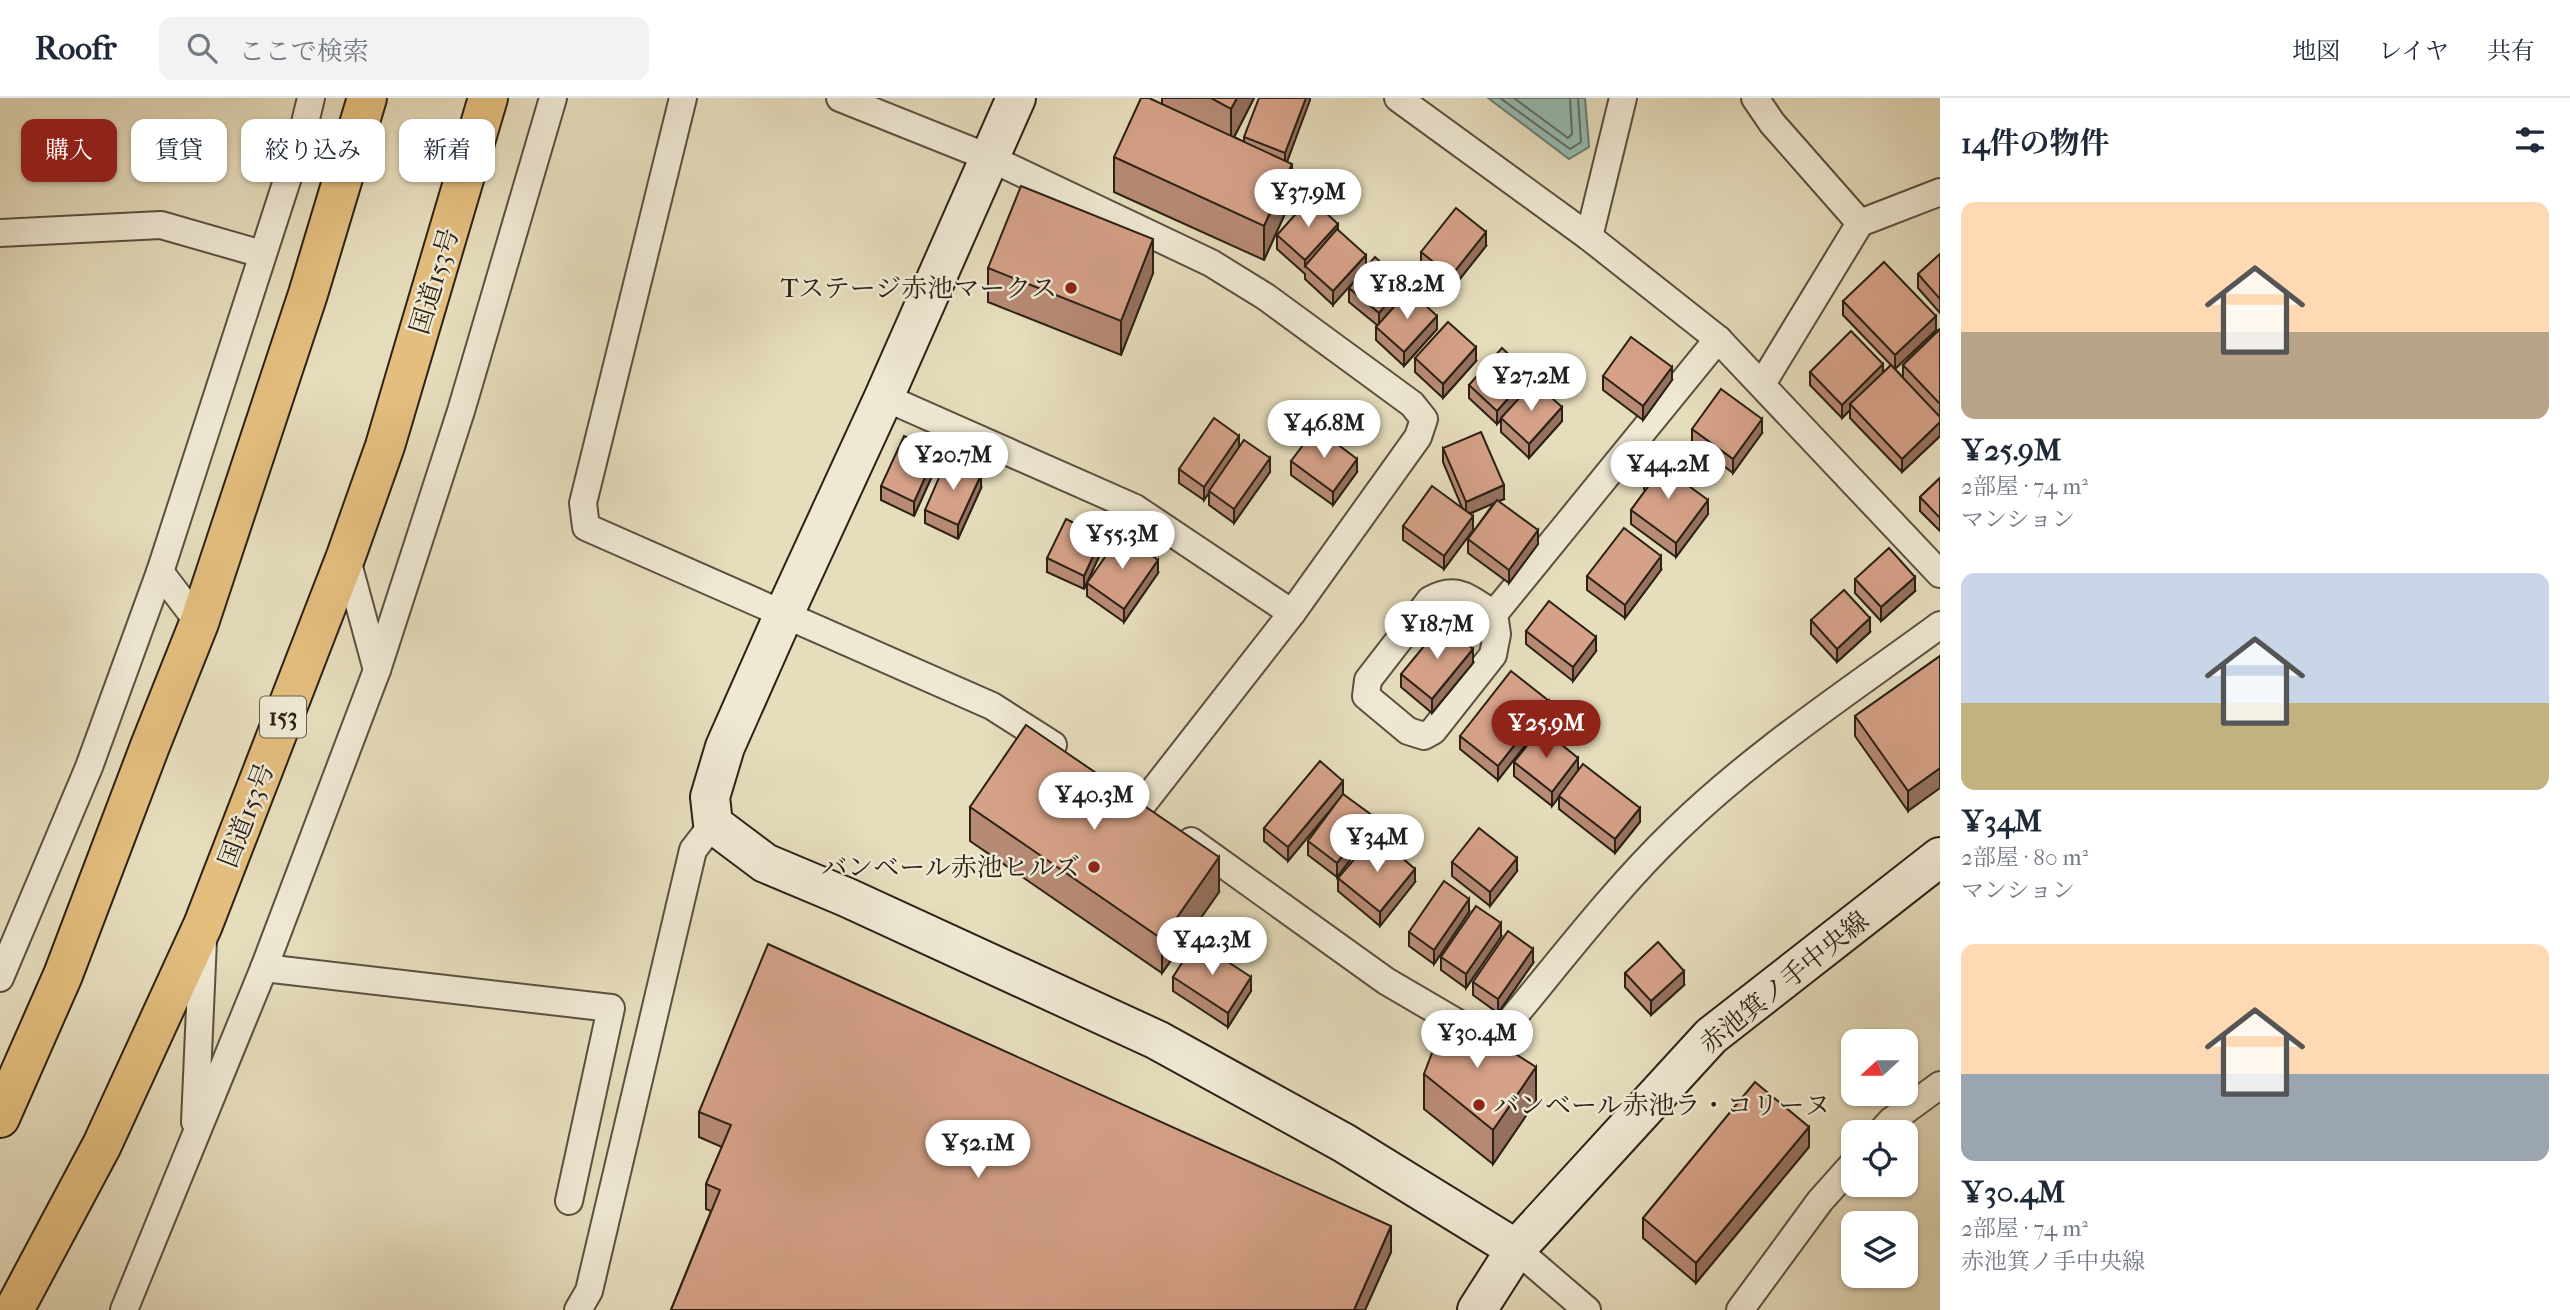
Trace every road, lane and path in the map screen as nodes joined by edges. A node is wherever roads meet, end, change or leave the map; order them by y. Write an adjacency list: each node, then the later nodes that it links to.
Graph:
1 (311, 98): 11 (street)
2 (367, 98): 12 (highway)
3 (488, 98): 24 (highway, 国道153号 / 153)
4 (553, 98): 32 (street)
5 (683, 98): 28 (street)
6 (840, 98): 13 (street)
7 (1016, 98): 13 (street)
8 (1398, 98): 19 (street)
9 (1623, 98): 19 (street)
10 (1755, 98): 17 (street)
11 (306, 119)
12 (361, 119)
13 (990, 158): 23 (street); 27 (street)
14 (286, 182): 20 (street)
15 (342, 182): 30 (highway)
16 (1940, 192): 17 (street)
17 (1860, 223): 22 (street)
18 (0, 233): 20 (street)
19 (1588, 237): 21 (street)
20 (262, 254): 25 (street)
21 (1718, 340): 22 (street); 29 (street)
22 (1762, 384): 26 (street)
23 (884, 397): 27 (street); 28 (street)
24 (346, 556): 32 (street); 36 (highway, 国道153号 / 153)
25 (160, 572): 30 (street); 38 (street)
26 (1940, 574)
27 (1292, 613): 31 (street)
28 (783, 614): 33 (street); 34 (street)
29 (1494, 614): 29 (street)
30 (199, 623): 40 (highway)
31 (1940, 625)
32 (377, 670): 37 (street)
33 (1077, 761)
34 (713, 824): 45 (street); 48 (street)
35 (1940, 857): 45 (street, 赤池箕ノ手中央線)
36 (203, 925): 42 (street); 46 (highway, 国道153号 / 153)
37 (264, 968): 42 (street); 44 (street)
38 (0, 978)
39 (1940, 1086): 41 (street)
40 (0, 1118)
41 (1892, 1120)
42 (194, 1142): 47 (street)
43 (1841, 1177): 51 (street)
44 (569, 1201)
45 (1516, 1249): 49 (street, 赤池箕ノ手中央線); 50 (street)
46 (14, 1310)
47 (124, 1310)
48 (578, 1310)
49 (1477, 1310)
50 (1587, 1310)
51 (1740, 1310)

